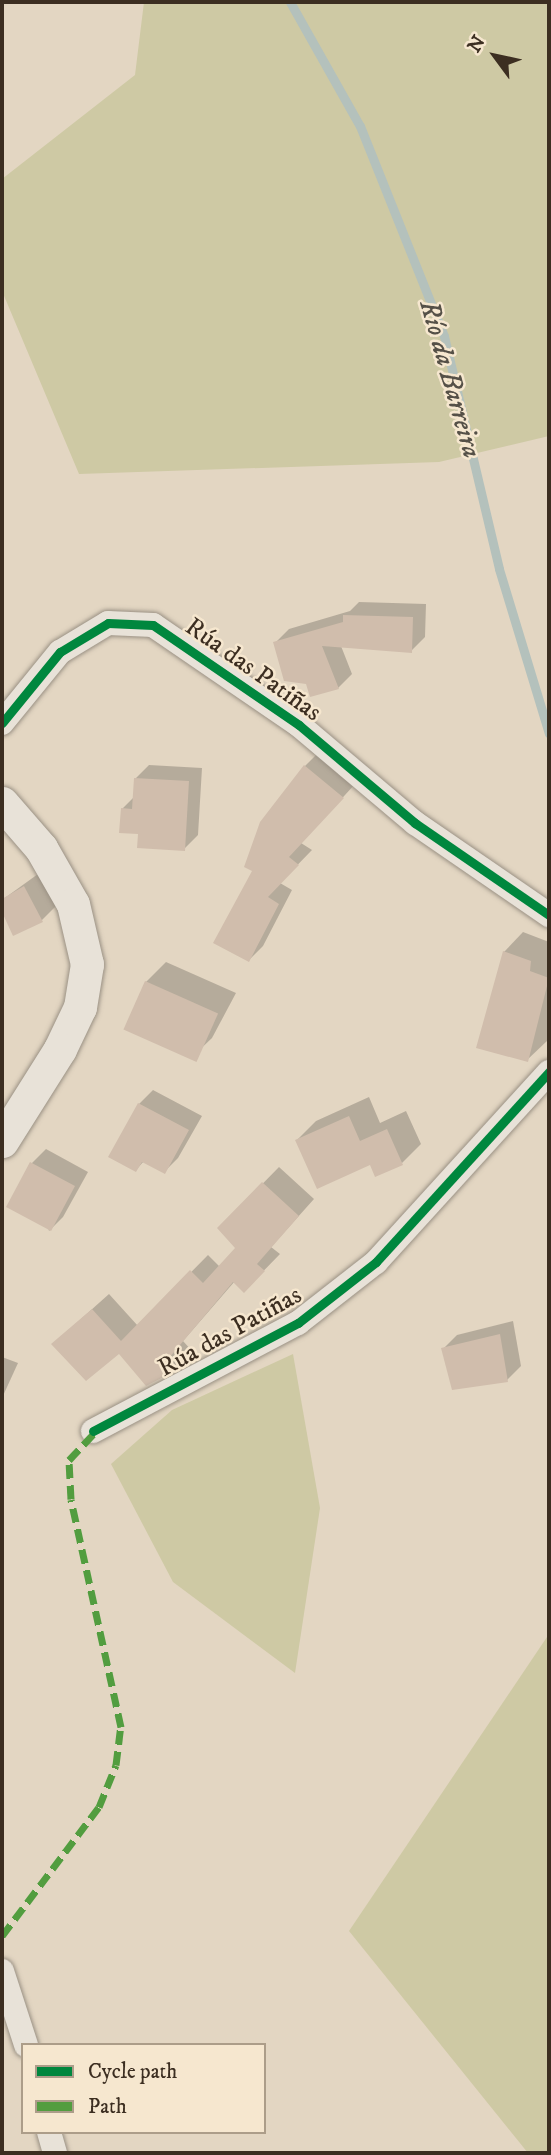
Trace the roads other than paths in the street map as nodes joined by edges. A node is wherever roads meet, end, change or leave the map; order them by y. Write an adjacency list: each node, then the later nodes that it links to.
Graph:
1 (2, 723): 3 (street, Rúa das Patiñas)
2 (2, 803): 5 (main road)
3 (546, 907)
4 (549, 1073): 6 (street, Rúa das Patiñas)
5 (2, 1141)
6 (93, 1431)
7 (2, 1970): 8 (street)
8 (25, 2043)
9 (50, 2134): 10 (street)
10 (55, 2153)

